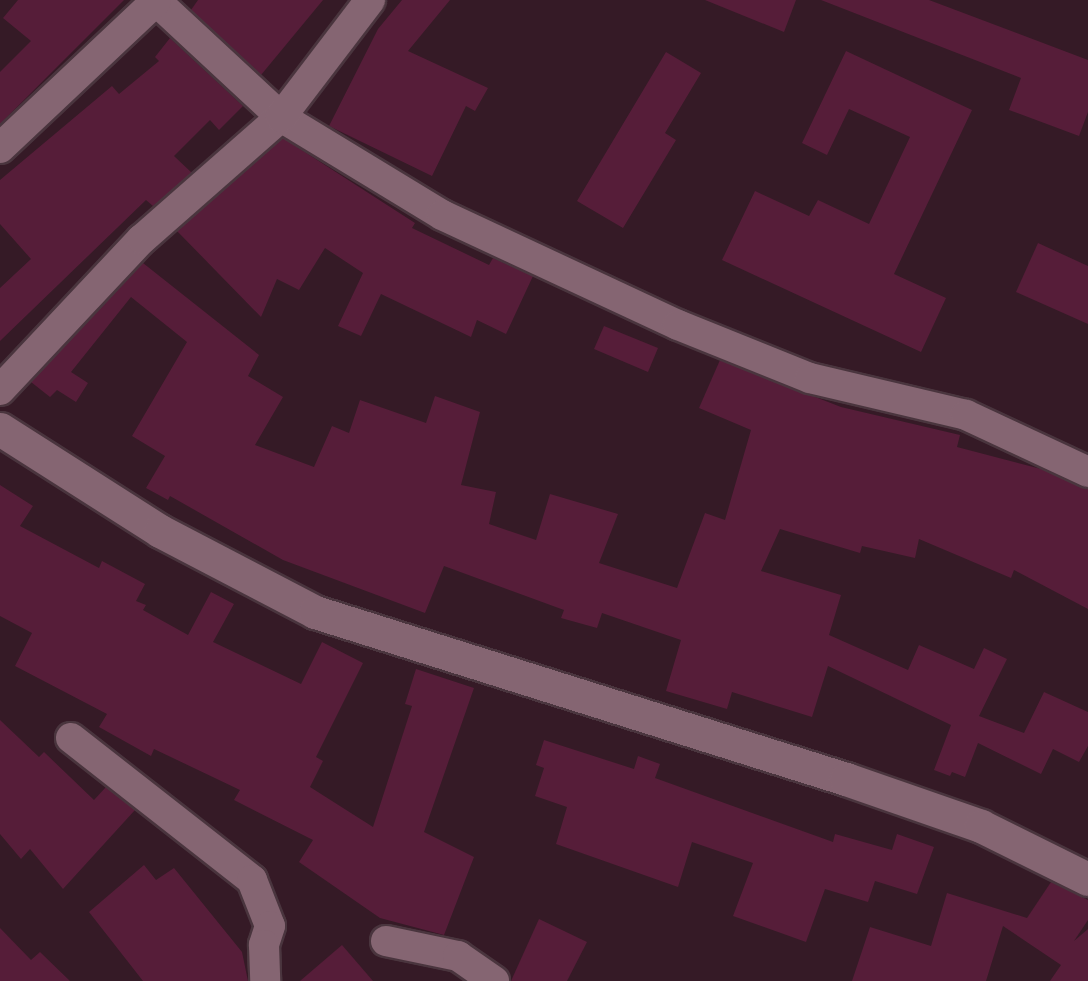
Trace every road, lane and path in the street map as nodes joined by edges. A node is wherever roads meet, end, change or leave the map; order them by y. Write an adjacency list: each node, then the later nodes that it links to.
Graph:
1 (155, 0): 3 (street); 4 (street)
2 (370, 0): 3 (street)
3 (281, 117): 5 (street); 7 (street)
4 (0, 148)
5 (0, 390)
6 (0, 429): 9 (street)
7 (1088, 472)
8 (71, 738): 11 (street)
9 (1088, 879)
10 (386, 941): 12 (street)
11 (265, 981)
12 (494, 981)

